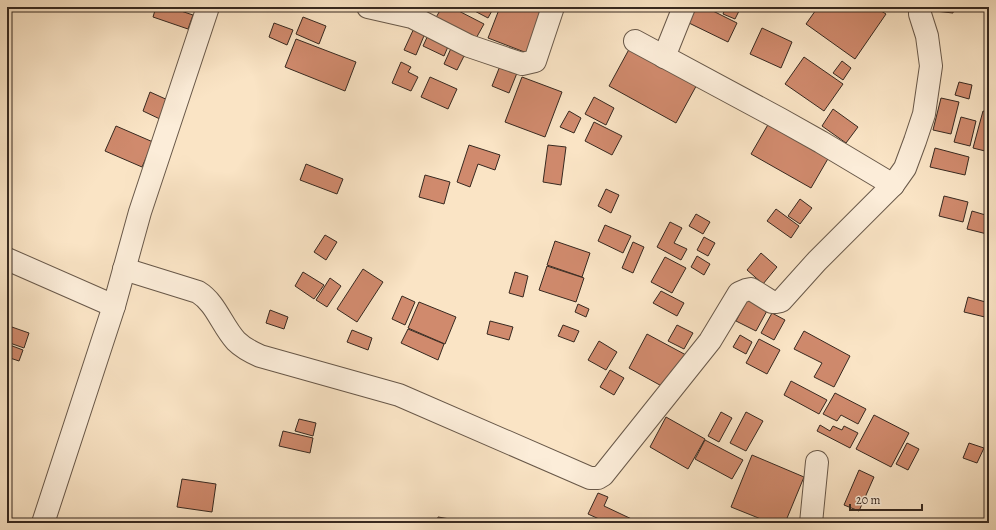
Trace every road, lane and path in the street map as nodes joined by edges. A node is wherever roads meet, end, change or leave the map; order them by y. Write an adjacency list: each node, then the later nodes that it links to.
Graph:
1 (208, 7): 10 (street)
2 (368, 7): 3 (street)
3 (553, 7)
4 (684, 7): 7 (street)
5 (920, 7): 8 (street)
6 (635, 41): 7 (street)
7 (664, 57): 8 (street)
8 (893, 185): 10 (street)
9 (7, 259): 11 (street)
10 (124, 268): 11 (street)
11 (114, 306): 13 (street)
12 (817, 462): 14 (street)
13 (43, 523)
14 (811, 523)

